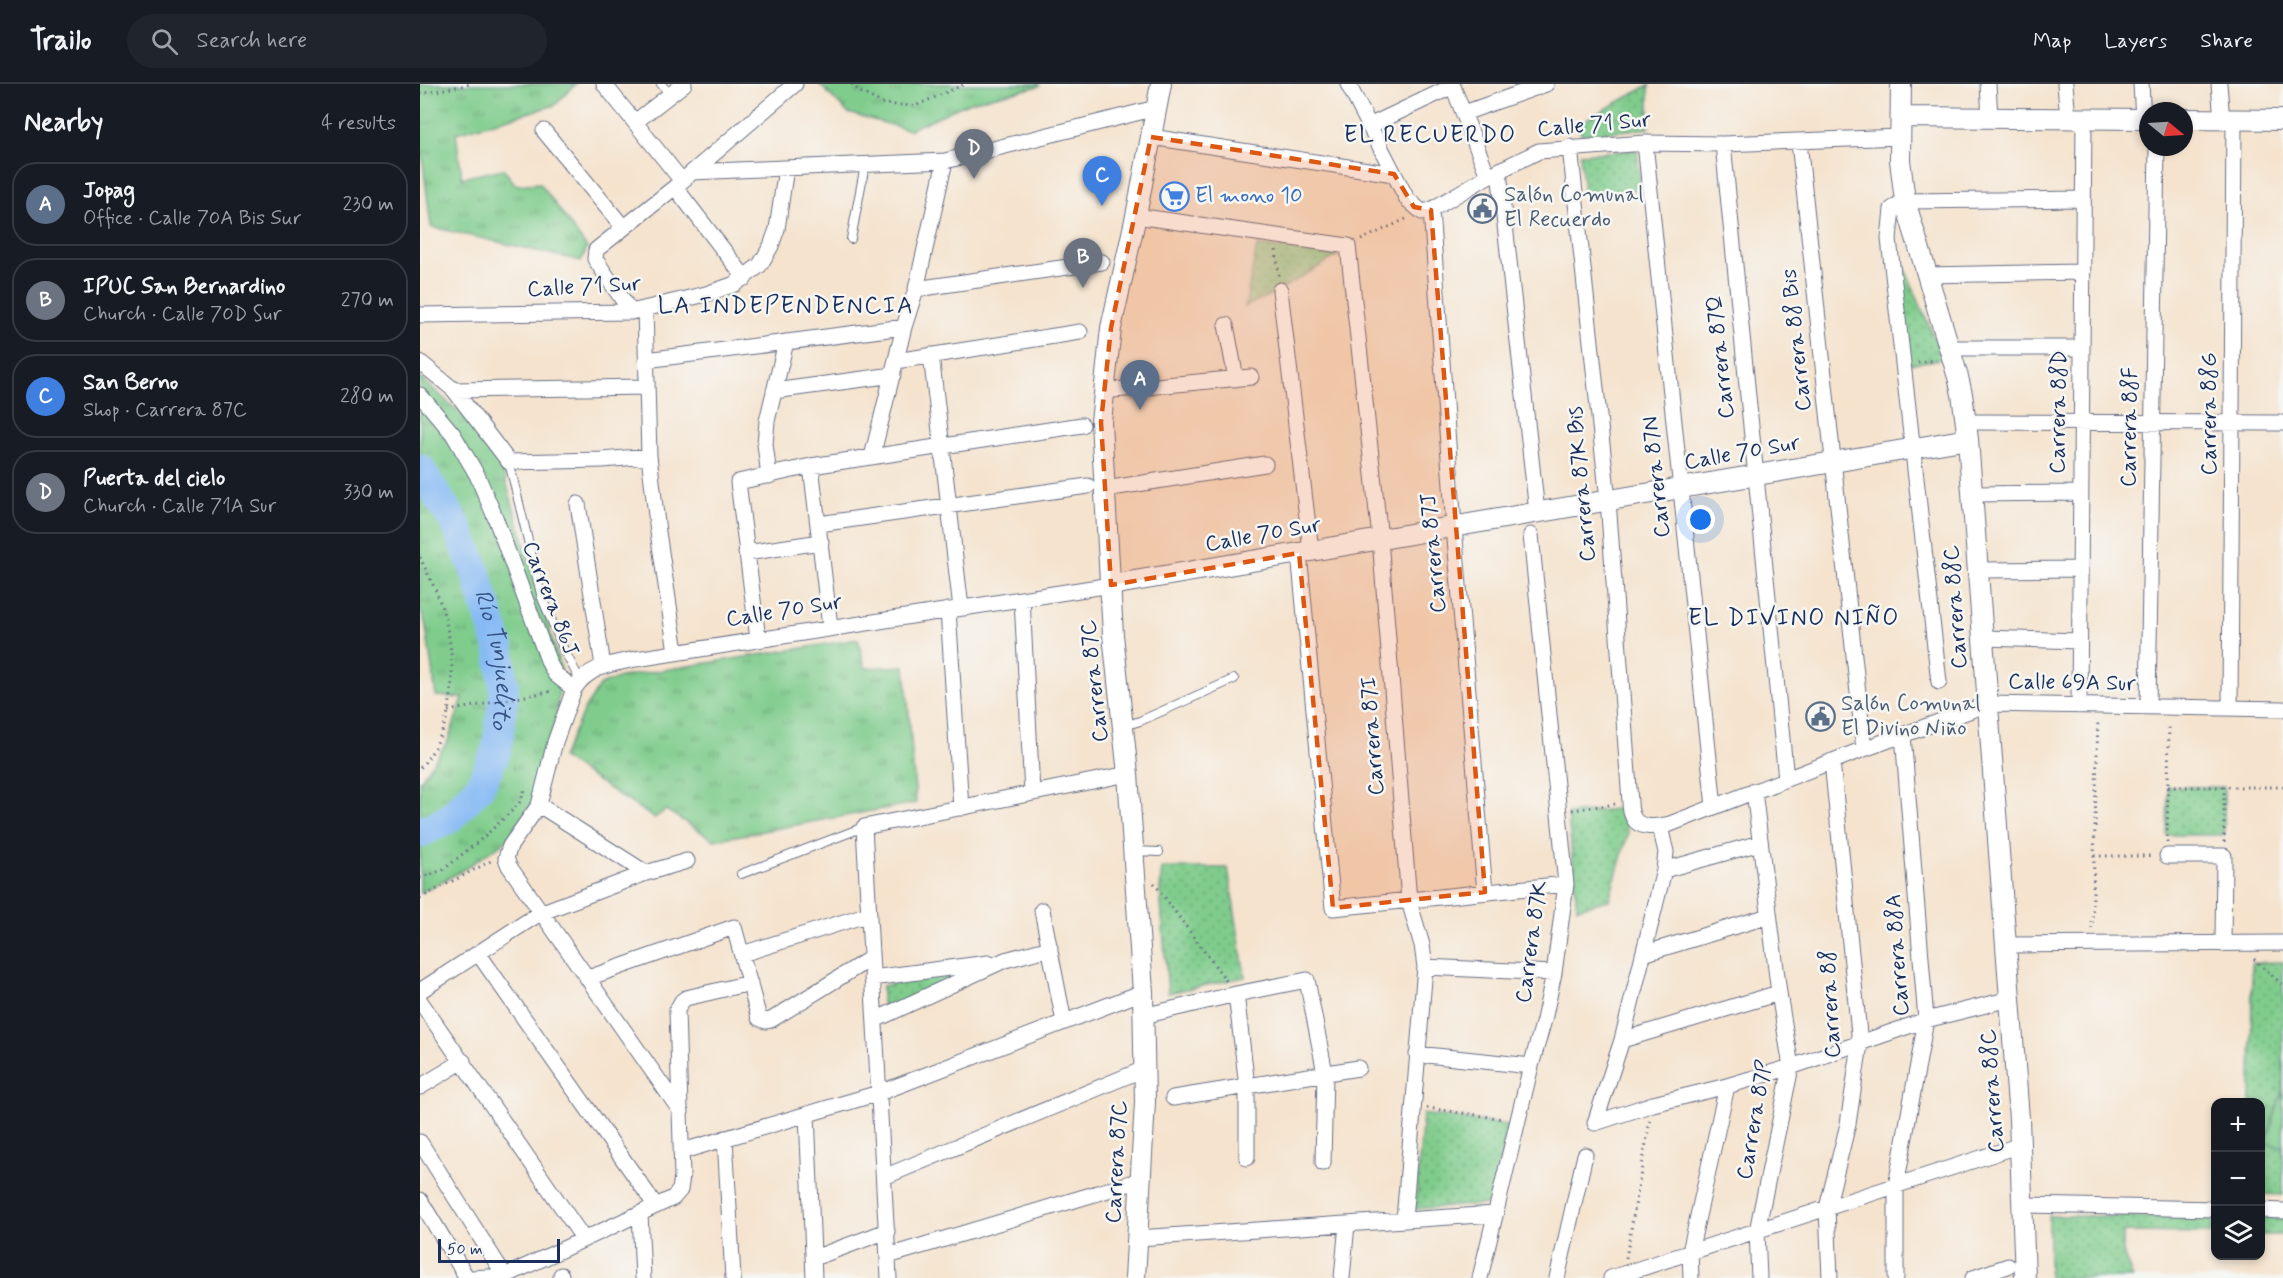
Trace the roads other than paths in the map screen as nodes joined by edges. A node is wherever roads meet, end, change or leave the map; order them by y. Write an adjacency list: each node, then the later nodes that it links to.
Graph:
1 (604, 84): 23 (street)
2 (684, 84): 13 (street)
3 (795, 84): 38 (street)
4 (1161, 84): 15 (street, Carrera 87C)
5 (1348, 84): 24 (street)
6 (1545, 84): 16 (street)
7 (1901, 84): 25 (street, Carrera 88C)
8 (1988, 84): 17 (street)
9 (2066, 84): 18 (street, Carrera 88D)
10 (2141, 84): 14 (street)
11 (2219, 84): 21 (street, Carrera 88G)
12 (1453, 85): 16 (street); 24 (street)
13 (666, 89): 23 (street)
14 (2144, 102)
15 (1156, 108): 27 (street, Carrera 87C); 33 (street)
16 (1464, 113): 36 (street)
17 (1990, 118): 18 (street, Calle 71 Sur); 25 (street, Calle 71 Sur)
18 (2076, 119): 19 (street, Calle 71 Sur); 39 (street, Carrera 88D)
19 (2139, 119)
20 (2193, 120): 21 (street)
21 (2228, 120): 22 (street); 70 (street, Carrera 88G)
22 (2283, 120)
23 (635, 122): 38 (street)
24 (1369, 126): 37 (street)
25 (1900, 127): 28 (street, Calle 71 Sur); 40 (street, Carrera 88C)
26 (543, 131): 43 (street)
27 (1151, 137): 37 (street); 42 (street, Carrera 87C)
28 (1799, 142): 30 (street, Calle 71 Sur); 79 (street, Carrera 88 Bis)
29 (1644, 143): 30 (street, Calle 71 Sur); 31 (street, Calle 71 Sur); 85 (street, Carrera 87N)
30 (1723, 144): 82 (street, Carrera 87Q)
31 (1570, 147): 36 (street, Calle 71 Sur); 88 (street, Carrera 87K Bis)
32 (2157, 156): 69 (street, Carrera 88F)
33 (945, 161): 34 (street); 49 (street)
34 (865, 165): 35 (street); 44 (lane)
35 (786, 168): 38 (street); 48 (street)
36 (1494, 173): 41 (street, Calle 71 Sur); 91 (street)
37 (1394, 174): 41 (street)
38 (683, 180): 43 (street); 48 (street)
39 (2083, 200): 40 (street); 46 (street, Carrera 88D)
40 (1905, 201): 47 (street, Carrera 88C); 75 (street)
41 (1426, 211): 93 (street, Carrera 87J)
42 (1136, 216): 66 (street, Carrera 87C); 95 (street, Carrera 87I)
43 (623, 227): 51 (street)
44 (851, 239)
45 (1102, 262): 49 (street)
46 (2083, 272): 47 (street); 57 (street, Carrera 88D)
47 (1926, 275): 58 (street, Carrera 88C)
48 (745, 278): 51 (street, Calle 71 Sur)
49 (916, 289): 54 (street)
50 (1281, 290): 97 (street)
51 (638, 310): 52 (street, Calle 71 Sur); 60 (street)
52 (420, 315)
53 (1226, 325): 66 (street)
54 (904, 327): 56 (street); 62 (street)
55 (1080, 332): 59 (street)
56 (786, 342): 60 (street); 65 (street)
57 (2082, 348): 58 (street); 68 (street, Carrera 88D)
58 (1951, 353): 73 (street, Carrera 88C)
59 (931, 355): 62 (street); 74 (street)
60 (646, 360): 63 (street)
61 (420, 362): 64 (street)
62 (894, 368): 65 (street); 77 (street)
63 (647, 387): 64 (street); 76 (street)
64 (454, 390): 78 (street)
65 (774, 391): 83 (street)
66 (1103, 391): 84 (street, Carrera 87C)
67 (421, 394): 112 (street, Carrera 86J)
68 (2081, 423): 69 (street, Calle 70 Sur); 73 (street, Calle 70 Sur); 86 (street, Carrera 88D)
69 (2152, 423): 70 (street, Calle 70 Sur); 115 (street, Carrera 88F)
70 (2232, 423): 71 (street, Calle 70 Sur); 116 (street, Carrera 88G)
71 (2283, 423)
72 (1082, 425): 74 (street)
73 (1967, 430): 75 (street, Calle 70 Sur); 87 (street, Carrera 88C)
74 (942, 446): 77 (street); 90 (street)
75 (1913, 448): 79 (street, Calle 70 Sur); 111 (street)
76 (649, 456): 78 (street); 108 (street)
77 (872, 457): 81 (street)
78 (509, 462): 112 (lane)
79 (1833, 462): 82 (street, Calle 70 Sur); 120 (street, Carrera 88 Bis)
80 (1265, 464): 84 (street)
81 (811, 466): 83 (street); 92 (street)
82 (1756, 475): 85 (street, Calle 70 Sur); 123 (street, Carrera 87Q)
83 (768, 476): 98 (street)
84 (1097, 487): 90 (street); 101 (street, Carrera 87C)
85 (1680, 488): 88 (street, Calle 70 Sur); 127 (street, Carrera 87N)
86 (2080, 493): 87 (street); 99 (street, Carrera 88D)
87 (1972, 494): 100 (street, Carrera 88C)
88 (1608, 500): 91 (street, Calle 70 Sur); 130 (street, Carrera 87K Bis)
89 (578, 504): 109 (street)
90 (949, 506): 92 (street); 103 (street)
91 (1537, 512): 93 (street, Calle 70 Sur)
92 (819, 524): 96 (street)
93 (1454, 526): 95 (street, Calle 70 Sur); 140 (street, Carrera 87J)
94 (1531, 535): 139 (street, Carrera 87K)
95 (1380, 539): 97 (street, Calle 70 Sur); 141 (street, Carrera 87I)
96 (821, 542): 98 (street); 104 (street)
97 (1305, 552): 101 (street, Calle 70 Sur); 141 (street)
98 (746, 553): 106 (street)
99 (2080, 569): 100 (street); 107 (street, Carrera 88D)
100 (1978, 570): 105 (street, Carrera 88C)
101 (1111, 585): 102 (street, Calle 70 Sur); 118 (street, Carrera 87C)
102 (1022, 598): 103 (street, Calle 70 Sur); 125 (street)
103 (954, 609): 104 (street, Calle 70 Sur); 128 (street)
104 (830, 627): 106 (street, Calle 70 Sur)
105 (1983, 638): 107 (street); 113 (street, Carrera 88C)
106 (758, 639): 108 (street, Calle 70 Sur)
107 (2079, 641): 114 (street, Carrera 88D)
108 (676, 652): 109 (street, Calle 70 Sur)
109 (603, 666): 112 (street, Calle 70 Sur)
110 (1234, 679): 118 (lane)
111 (1939, 682)
112 (577, 684): 126 (street, Carrera 86J)
113 (1988, 704): 114 (street, Calle 69A Sur); 119 (street, Calle 69A Sur); 148 (street, Carrera 88C)
114 (2079, 706): 115 (street, Calle 69A Sur)
115 (2148, 707): 116 (street, Calle 69A Sur)
116 (2230, 708): 117 (street, Calle 69A Sur)
117 (2283, 709)
118 (1123, 726): 122 (street, Carrera 87C)
119 (1904, 735): 120 (street, Calle 69A Sur); 168 (street, Carrera 88A)
120 (1864, 749): 121 (street, Calle 69A Sur)
121 (1832, 761): 123 (street, Calle 69A Sur); 171 (street, Carrera 88)
122 (1128, 774): 125 (street); 132 (street, Carrera 87C)
123 (1785, 779): 124 (street, Calle 69A Sur)
124 (1754, 791): 127 (street, Calle 69A Sur); 131 (street, Carrera 87P)
125 (1032, 793): 128 (street)
126 (539, 805): 137 (street); 143 (street)
127 (1714, 807): 130 (street, Calle 69A Sur)
128 (961, 808): 129 (street)
129 (864, 827): 138 (lane); 144 (street)
130 (1660, 827): 136 (street)
131 (1760, 843): 136 (street); 145 (street, Carrera 87P)
132 (1134, 851): 133 (lane); 161 (street, Carrera 87C)
133 (1159, 852)
134 (2167, 856): 146 (street)
135 (687, 861): 137 (street)
136 (1664, 870): 152 (street)
137 (646, 873): 143 (street)
138 (741, 874)
139 (1566, 884): 140 (street); 156 (street, Carrera 87K)
140 (1485, 892): 141 (street)
141 (1409, 901): 155 (street, Carrera 87I)
142 (1042, 910): 149 (street)
143 (540, 913): 150 (street); 157 (street)
144 (869, 914): 151 (street); 153 (street)
145 (1769, 916): 152 (street); 162 (street, Carrera 87P)
146 (2230, 944): 147 (street); 148 (street)
147 (2283, 944)
148 (2006, 945): 164 (street, Carrera 88C)
149 (1050, 948): 154 (street); 169 (street)
150 (478, 953): 160 (street); 198 (street)
151 (742, 954): 157 (street); 159 (street)
152 (1643, 954): 170 (street)
153 (871, 958): 158 (street); 159 (street)
154 (1005, 960): 158 (street); 167 (street)
155 (1425, 967): 156 (street); 172 (street, Carrera 87I)
156 (1554, 973): 174 (street, Carrera 87K)
157 (588, 978): 184 (street)
158 (872, 978): 167 (street)
159 (750, 983): 184 (street)
160 (420, 991)
161 (1143, 992): 166 (street, Carrera 87C); 169 (street)
162 (1779, 993): 170 (street); 175 (street, Carrera 87P)
163 (1236, 994): 166 (street); 178 (street); 179 (street)
164 (2010, 999): 168 (street); 188 (street, Carrera 88C)
165 (420, 1001): 173 (street)
166 (1143, 1016): 177 (street, Carrera 87C)
167 (874, 1020): 182 (street)
168 (1926, 1020): 171 (street); 195 (street, Carrera 88A)
169 (1064, 1022): 182 (street)
170 (1622, 1040): 180 (street)
171 (1860, 1044): 175 (street); 199 (street, Carrera 88)
172 (1417, 1054): 174 (street); 205 (street, Carrera 87I)
173 (463, 1061): 181 (street); 209 (street)
174 (1531, 1066): 204 (street, Carrera 87K)
175 (1791, 1066): 180 (street); 208 (street, Carrera 87P)
176 (1358, 1068): 178 (street)
177 (1144, 1069): 193 (street); 194 (street, Carrera 87C)
178 (1325, 1073): 179 (street); 192 (street)
179 (1247, 1086): 183 (street); 191 (street)
180 (1727, 1086): 211 (street)
181 (420, 1087)
182 (879, 1093): 185 (street); 193 (street)
183 (1173, 1098)
184 (681, 1112): 189 (street)
185 (807, 1114): 186 (street); 213 (street)
186 (725, 1138): 189 (street); 220 (street)
187 (420, 1142): 216 (street)
188 (2021, 1145): 195 (street); 197 (street, Carrera 88C)
189 (683, 1151): 198 (street)
190 (1585, 1155): 226 (street)
191 (1247, 1158)
192 (1323, 1163)
193 (884, 1177): 207 (street)
194 (1141, 1180): 210 (street, Carrera 87C); 212 (street)
195 (1896, 1186): 199 (street); 230 (street, Carrera 88A)
196 (420, 1200): 217 (street)
197 (2023, 1205): 200 (street); 232 (street, Carrera 88C)
198 (656, 1206): 203 (street)
199 (1827, 1208): 208 (street); 229 (street, Carrera 88)
200 (2211, 1209)
201 (2265, 1210): 202 (street)
202 (2283, 1211)
203 (640, 1213): 209 (street); 219 (street)
204 (1495, 1214): 205 (street); 225 (street, Carrera 87K)
205 (1404, 1220): 206 (street)
206 (1347, 1224): 210 (street); 224 (street)
207 (887, 1231): 212 (street); 213 (street)
208 (1757, 1231): 211 (street); 228 (street, Carrera 87P)
209 (583, 1238): 216 (street)
210 (1138, 1238): 223 (street, Carrera 87C)
211 (1689, 1252): 215 (street); 227 (street)
212 (888, 1256): 222 (street)
213 (814, 1258): 221 (street)
214 (2008, 1266): 231 (street)
215 (1617, 1276)
216 (505, 1277): 218 (street)
217 (467, 1278)
218 (472, 1278)
219 (642, 1278)
220 (733, 1278)
221 (814, 1278)
222 (889, 1278)
223 (1135, 1278)
224 (1342, 1278)
225 (1480, 1278)
226 (1557, 1278)
227 (1691, 1278)
228 (1758, 1278)
229 (1830, 1278)
230 (1896, 1278)
231 (1973, 1278)
232 (2025, 1278)

